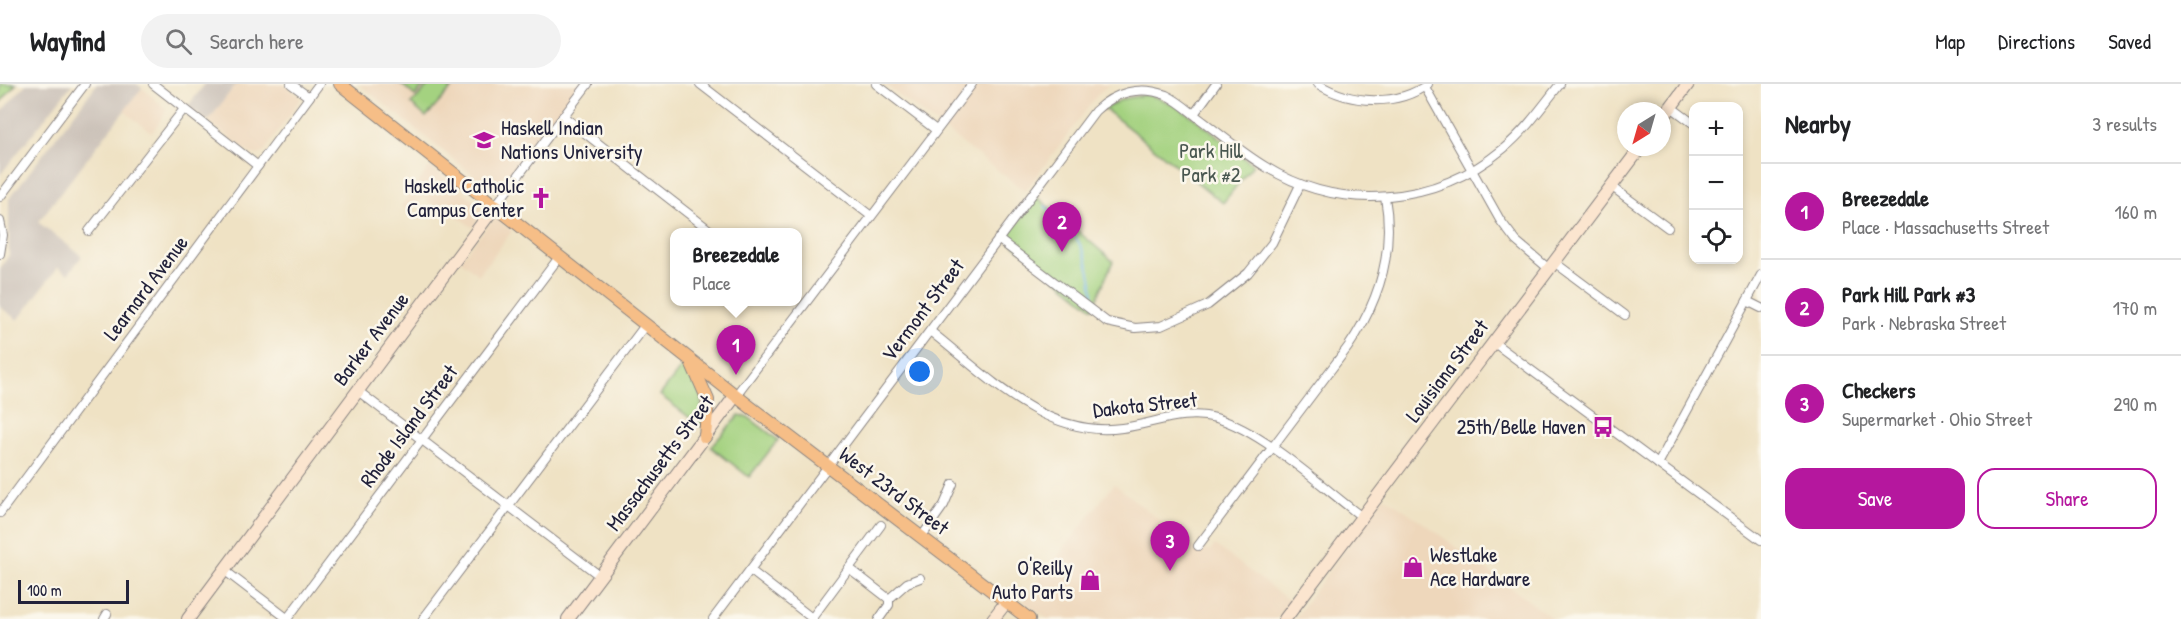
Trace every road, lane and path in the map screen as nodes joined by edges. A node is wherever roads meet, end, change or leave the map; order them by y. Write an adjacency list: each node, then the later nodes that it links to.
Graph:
1 (85, 84): 27 (street)
2 (153, 84): 17 (street)
3 (291, 84): 15 (street)
4 (319, 84): 15 (street, Learnard Avenue)
5 (340, 84): 29 (main road, West 23rd Street)
6 (588, 84): 19 (street, Barker Avenue)
7 (700, 84): 30 (street)
8 (876, 84): 21 (street)
9 (972, 84): 21 (street, Massachusetts Street)
10 (1216, 84): 18 (street)
11 (1318, 84): 14 (street)
12 (1560, 84): 24 (street, Vermont Street)
13 (1688, 84): 16 (main road)
14 (1426, 85): 24 (street)
15 (309, 97): 23 (street, Learnard Avenue)
16 (1671, 107): 20 (street)
17 (184, 109): 23 (street); 34 (street)
18 (1194, 114): 25 (street, Vermont Street); 35 (street, Vermont Street)
19 (563, 116): 29 (street, Barker Avenue); 32 (street)
20 (1689, 120)
21 (936, 130): 30 (street, Massachusetts Street)
22 (1634, 156): 26 (main road, Louisiana Street)
23 (258, 166): 58 (street, Learnard Avenue)
24 (1473, 171): 28 (street, Vermont Street); 38 (street)
25 (1300, 185): 28 (street, Vermont Street); 35 (street)
26 (1611, 186): 33 (street); 38 (main road, Louisiana Street)
27 (0, 197)
28 (1385, 197): 53 (street)
29 (496, 205): 37 (main road, West 23rd Street); 49 (main road, Barker Avenue)
30 (871, 216): 40 (street, Massachusetts Street)
31 (0, 221): 36 (street)
32 (707, 228)
33 (1668, 228)
34 (89, 231)
35 (999, 239): 46 (street, Vermont Street)
36 (0, 254)
37 (560, 256): 45 (main road, West 23rd Street); 52 (street, Rhode Island Street)
38 (1551, 265): 44 (street); 47 (main road, Louisiana Street)
39 (1761, 275): 41 (street)
40 (802, 301)
41 (1747, 301): 43 (street); 54 (street)
42 (798, 306): 50 (street, Massachusetts Street)
43 (1761, 308)
44 (1625, 315)
45 (646, 324): 48 (main road, West 23rd Street); 57 (street)
46 (930, 331): 53 (street, Dakota Street); 55 (street, Vermont Street)
47 (1493, 342): 54 (street); 59 (main road, Louisiana Street)
48 (686, 356): 50 (main road, West 23rd Street); 51 (main road)
49 (358, 390): 52 (street); 65 (main road, Barker Avenue)
50 (736, 395): 51 (main road, Massachusetts Street); 55 (main road, West 23rd Street)
51 (705, 437): 67 (main road, Massachusetts Street)
52 (422, 440): 57 (street); 72 (street, Rhode Island Street)
53 (1271, 449): 59 (street, Dakota Street); 63 (street)
54 (1658, 464): 62 (street)
55 (828, 466): 61 (main road, West 23rd Street); 66 (street, Vermont Street)
56 (953, 484): 61 (street)
57 (508, 506): 67 (street); 73 (street)
58 (0, 513)
59 (1362, 517): 80 (main road, Louisiana Street)
60 (881, 525): 64 (street)
61 (922, 536): 70 (main road, West 23rd Street)
62 (1761, 540)
63 (1198, 546)
64 (849, 568): 69 (street); 76 (street)
65 (224, 570): 71 (main road, Barker Avenue); 72 (street)
66 (750, 570): 75 (street, Vermont Street); 76 (street)
67 (600, 576): 74 (main road, Massachusetts Street)
68 (920, 578): 69 (street)
69 (889, 599): 77 (street)
70 (1007, 601): 78 (main road); 79 (main road, West 23rd Street)
71 (188, 619)
72 (287, 619)
73 (423, 619)
74 (568, 619)
75 (713, 619)
76 (812, 619)
77 (879, 619)
78 (993, 619)
79 (1029, 619)
80 (1285, 619)

